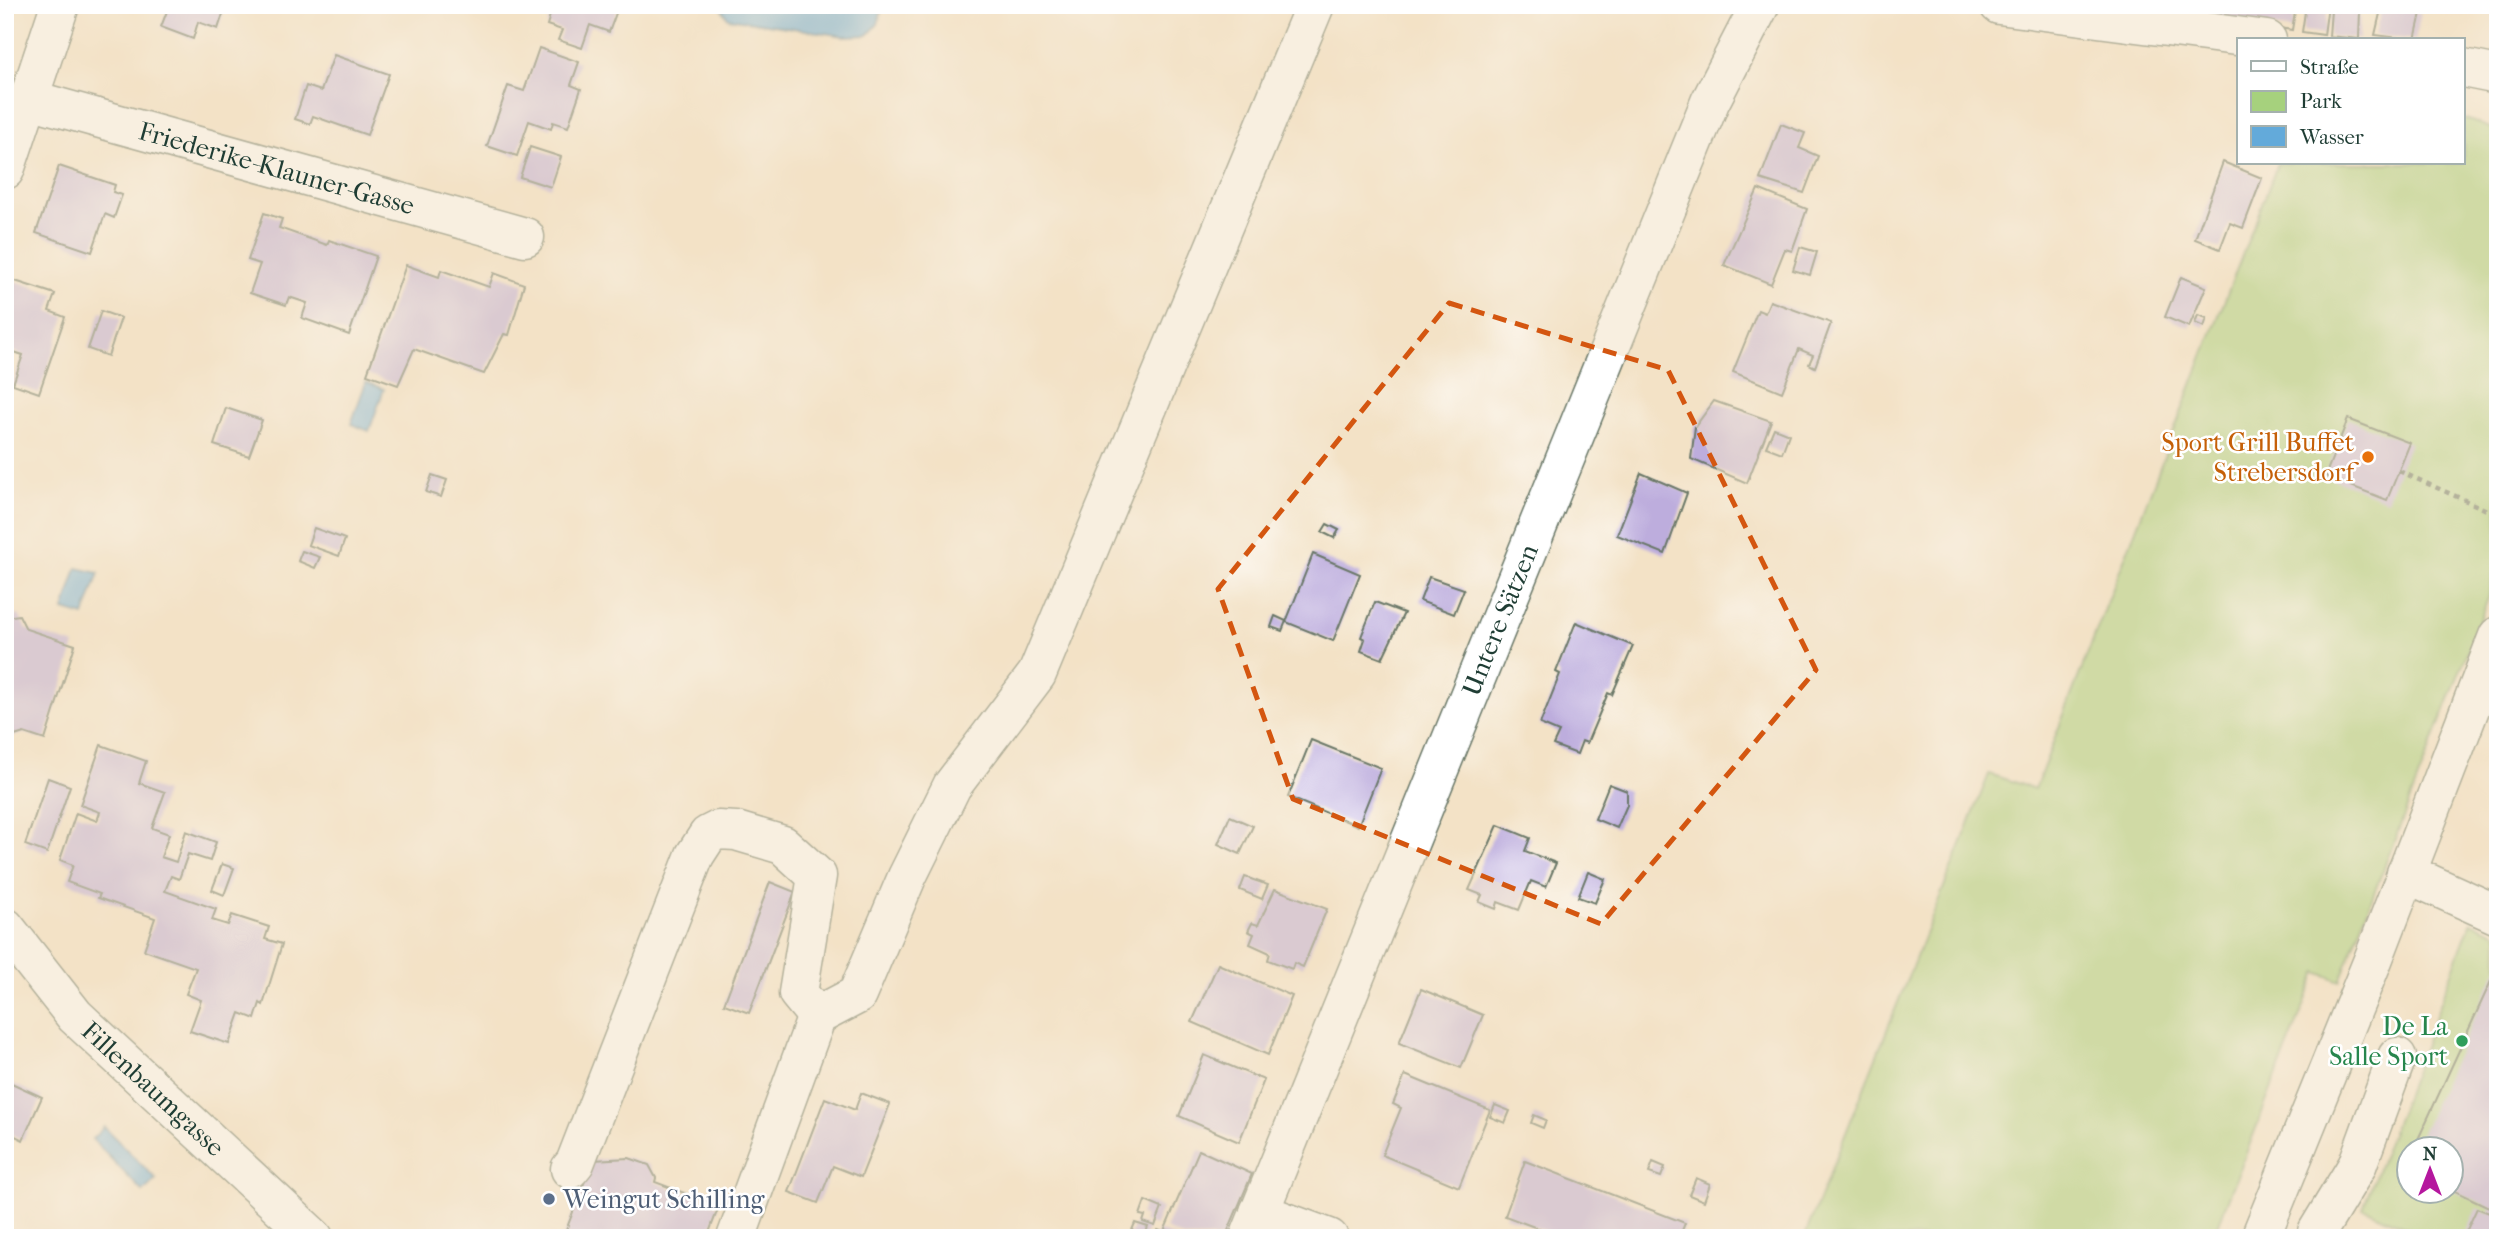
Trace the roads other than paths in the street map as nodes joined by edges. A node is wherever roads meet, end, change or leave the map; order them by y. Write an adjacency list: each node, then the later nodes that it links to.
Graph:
1 (60, 5): 8 (street)
2 (1315, 5): 15 (street)
3 (1760, 5): 19 (street, Untere Sätzen)
4 (1999, 5): 5 (street)
5 (2252, 38)
6 (2464, 68): 7 (street)
7 (2498, 75)
8 (29, 99): 9 (street); 10 (street, Friederike-Klauner-Gasse)
9 (5, 170)
10 (525, 237)
11 (2498, 636): 12 (street)
12 (2406, 873): 13 (street); 18 (street)
13 (2498, 915)
14 (5, 928): 21 (street, Fillenbaumgasse)
15 (817, 1016): 17 (street); 22 (street)
16 (2397, 1057): 20 (street)
17 (570, 1169)
18 (2265, 1224): 20 (street)
19 (1254, 1225): 23 (street)
20 (2323, 1235)
21 (314, 1238)
22 (736, 1238)
23 (1329, 1238)

